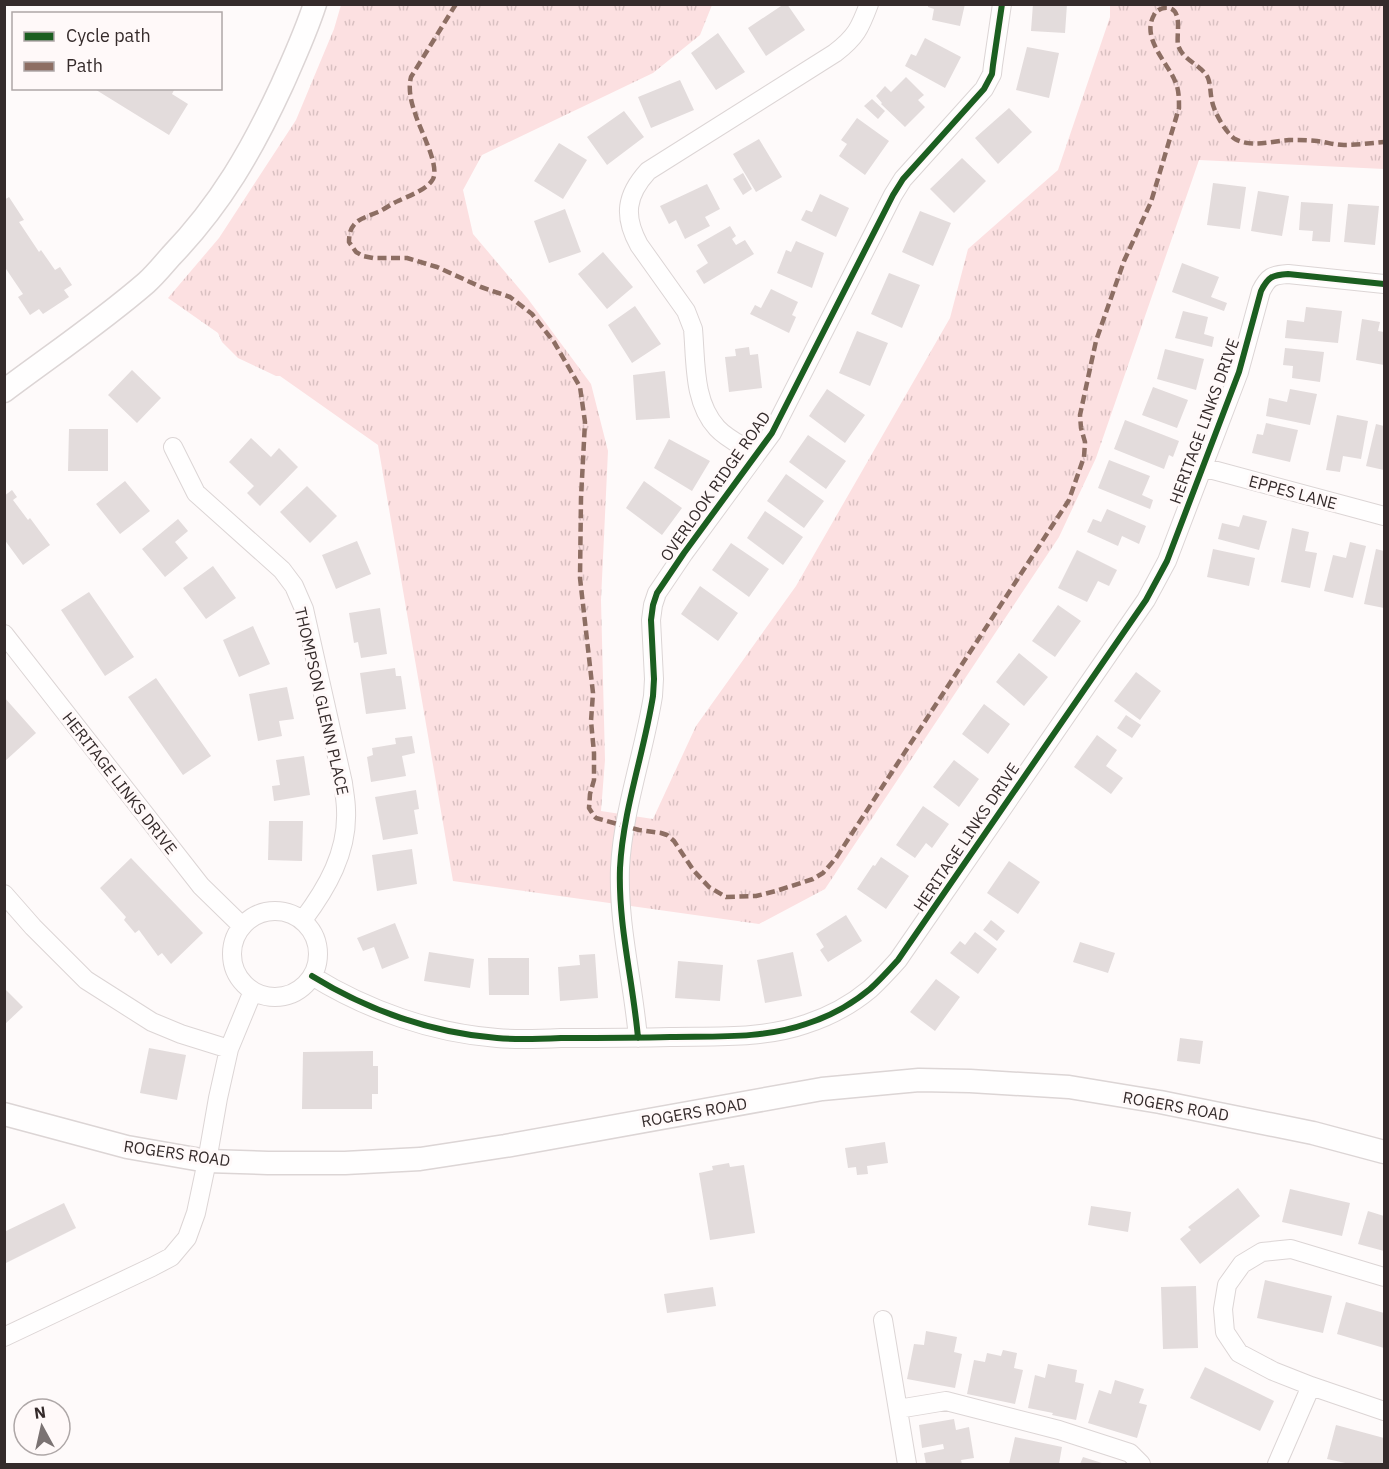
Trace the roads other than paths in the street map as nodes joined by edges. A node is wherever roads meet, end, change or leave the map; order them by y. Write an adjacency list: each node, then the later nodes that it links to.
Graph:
1 (315, 4): 5 (main road)
2 (869, 4): 7 (street, OVERLOOK RIDGE ROAD)
3 (1002, 4): 7 (street, OVERLOOK RIDGE ROAD)
4 (1384, 284): 8 (street, HERITAGE LINKS DRIVE)
5 (4, 391)
6 (173, 447): 12 (street, THOMPSON GLENN PLACE)
7 (755, 454): 16 (street, OVERLOOK RIDGE ROAD)
8 (1202, 467): 9 (street, EPPES LANE); 16 (street, HERITAGE LINKS DRIVE)
9 (1384, 516)
10 (4, 634): 13 (street, HERITAGE LINKS DRIVE)
11 (4, 894): 17 (street)
12 (303, 920): 13 (street); 14 (street)
13 (242, 926): 15 (street)
14 (312, 976): 15 (street); 16 (street, HERITAGE LINKS DRIVE)
15 (253, 991): 17 (street)
16 (638, 1038)
17 (229, 1048): 20 (street)
18 (4, 1114): 20 (main road, ROGERS ROAD)
19 (1384, 1152): 20 (main road, ROGERS ROAD)
20 (207, 1161): 23 (street)
21 (1384, 1277): 24 (street)
22 (883, 1320): 25 (street)
23 (4, 1337)
24 (1311, 1386): 26 (street); 29 (street)
25 (898, 1409): 27 (street); 28 (street)
26 (1384, 1411)
27 (907, 1464)
28 (1141, 1464)
29 (1277, 1464)

